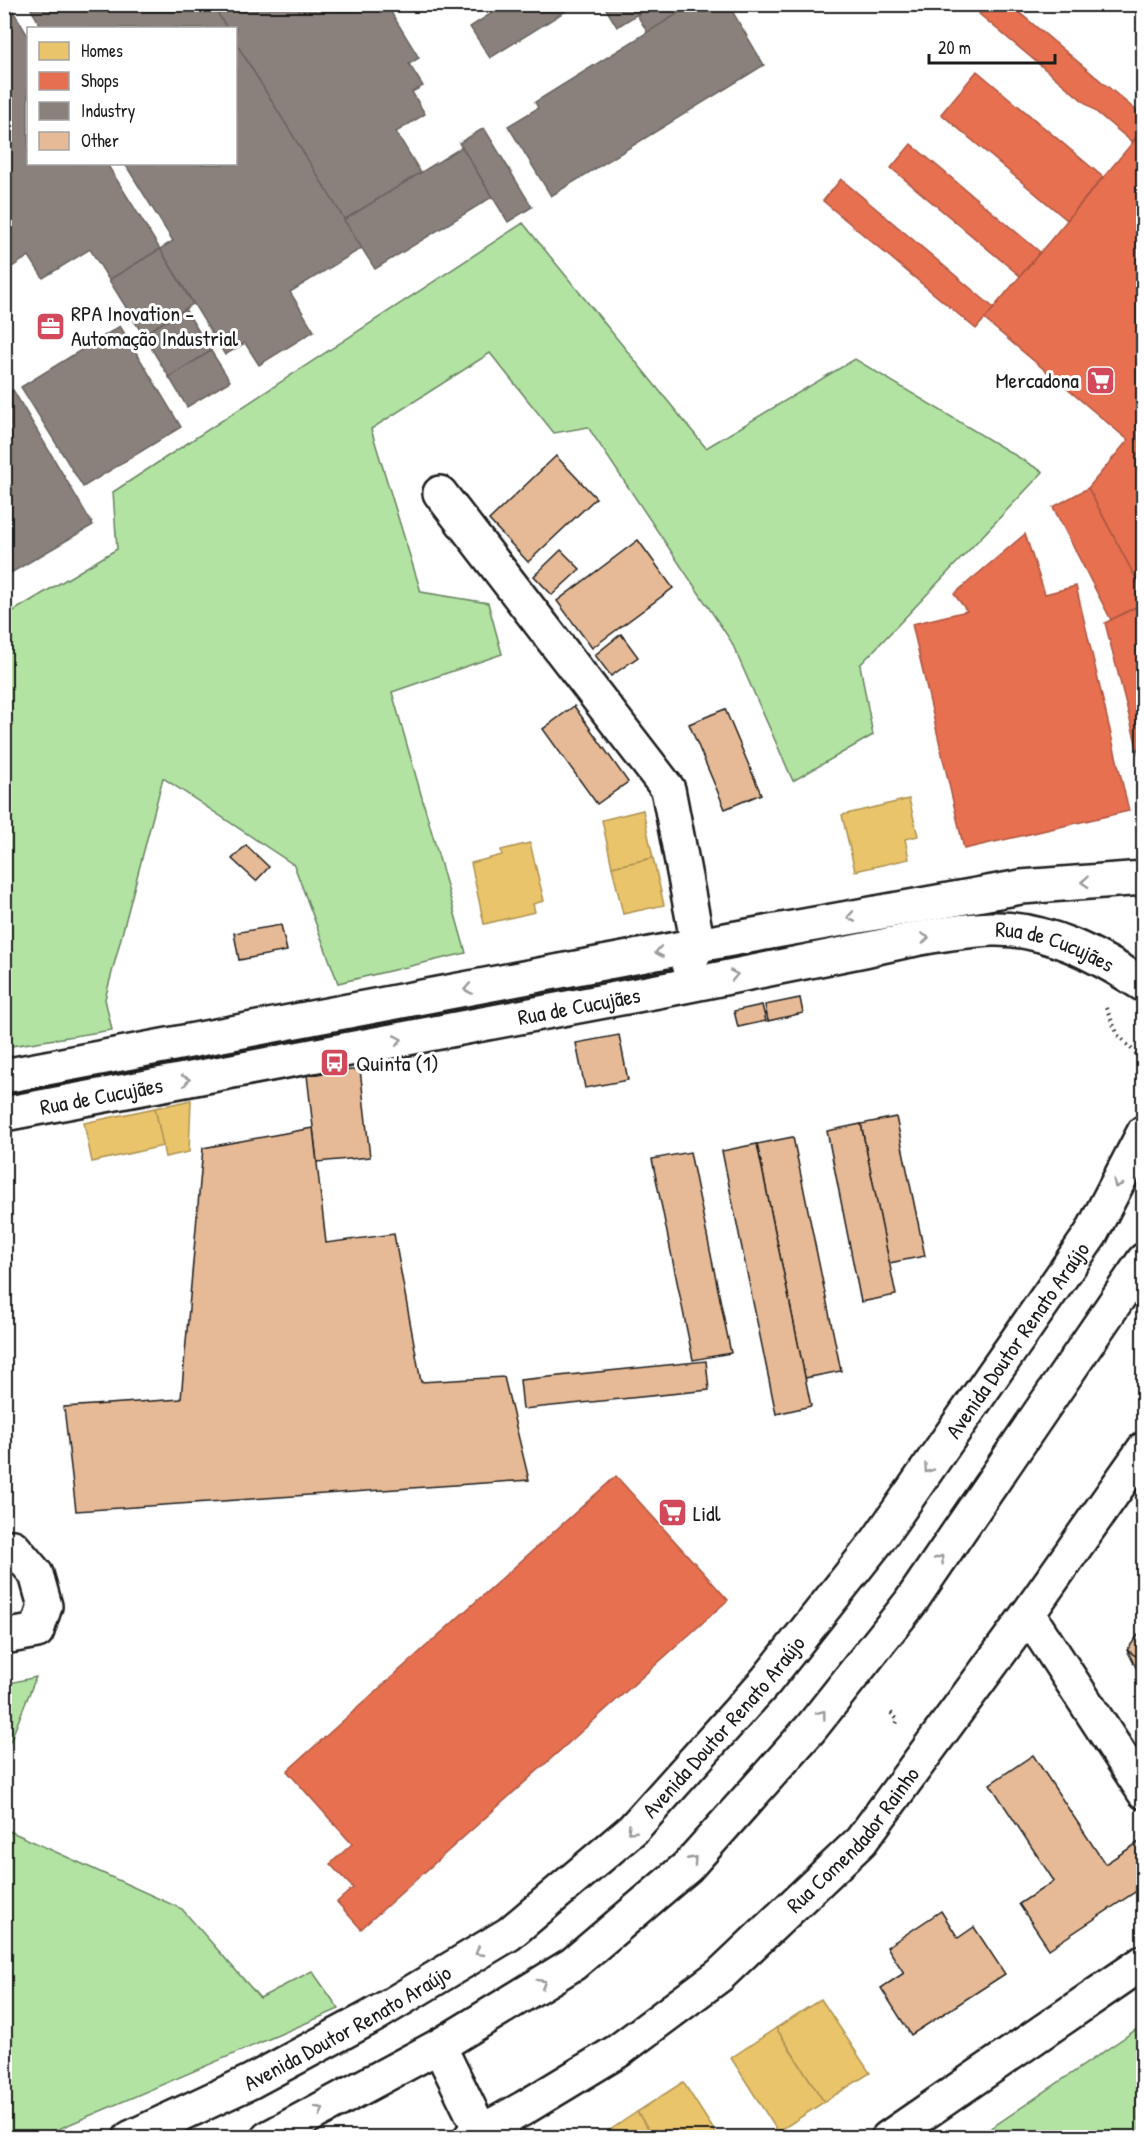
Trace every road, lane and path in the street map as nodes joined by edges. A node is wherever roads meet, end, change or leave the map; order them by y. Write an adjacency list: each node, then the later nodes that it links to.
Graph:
1 (440, 493): 3 (street)
2 (1143, 878): 3 (street, Rua de Cucujães, one-way to 3)
3 (698, 945): 5 (street); 8 (street, Rua de Cucujães, one-way to 8)
4 (1143, 985): 5 (street, Rua de Cucujães, one-way to 4)
5 (678, 987): 9 (street, Rua de Cucujães, one-way to 5)
6 (1105, 1007): 7 (path)
7 (1143, 1062)
8 (4, 1076)
9 (4, 1114)
10 (1143, 1132): 22 (street, Avenida Doutor Renato Araújo, one-way to 22)
11 (1143, 1260): 20 (street, one-way to 11)
12 (1143, 1449): 14 (street, Rua Comendador Rainho)
13 (4, 1548): 15 (street)
14 (1028, 1614): 18 (street); 21 (street, Rua Comendador Rainho)
15 (4, 1637)
16 (891, 1713): 17 (path)
17 (898, 1720)
18 (1143, 1792)
19 (1143, 1962): 24 (street)
20 (439, 2046): 21 (street); 23 (street, one-way to 20)
21 (475, 2135)
22 (130, 2138)
23 (268, 2138)
24 (888, 2138)

